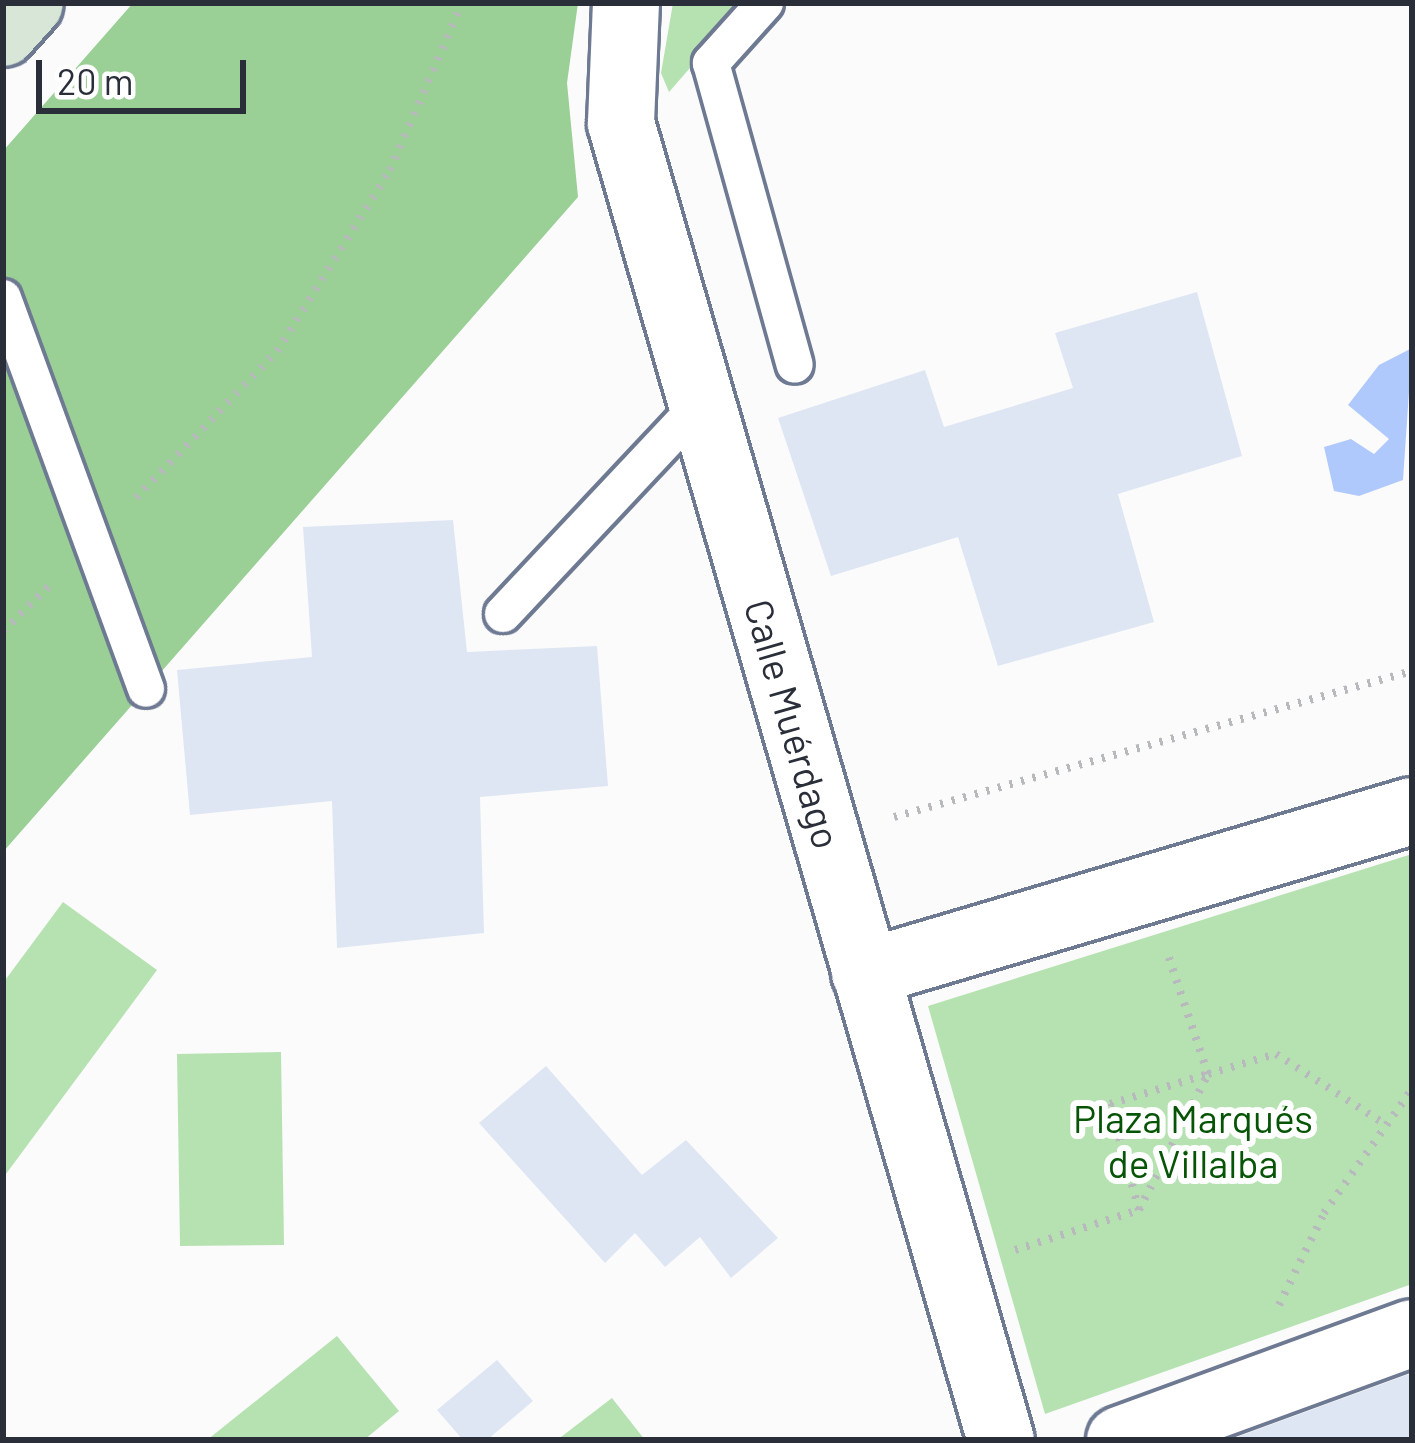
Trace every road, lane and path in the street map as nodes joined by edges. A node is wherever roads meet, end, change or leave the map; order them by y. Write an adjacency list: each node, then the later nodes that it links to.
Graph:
1 (30, 3): 5 (main road)
2 (462, 3): 9 (path)
3 (626, 3): 8 (street, Calle Muérdago)
4 (765, 3): 7 (lane)
5 (3, 34)
6 (3, 298): 9 (lane)
7 (795, 364)
8 (701, 403): 10 (lane); 17 (street, Calle Muérdago)
9 (98, 538): 11 (path); 13 (lane)
10 (503, 614)
11 (3, 631)
12 (1412, 670): 15 (path)
13 (146, 689)
14 (1412, 811): 16 (street)
15 (887, 819)
16 (1143, 890): 17 (street); 18 (path)
17 (865, 974): 22 (street, Calle Muérdago)
18 (1208, 1074): 20 (path); 21 (path); 21 (path)
19 (1412, 1088): 20 (path)
20 (1386, 1125): 24 (path)
21 (1139, 1210): 22 (path)
22 (950, 1270): 25 (street, Calle Muérdago)
23 (1412, 1333): 24 (street)
24 (1234, 1399): 26 (street)
25 (1001, 1440)
26 (1120, 1440)

